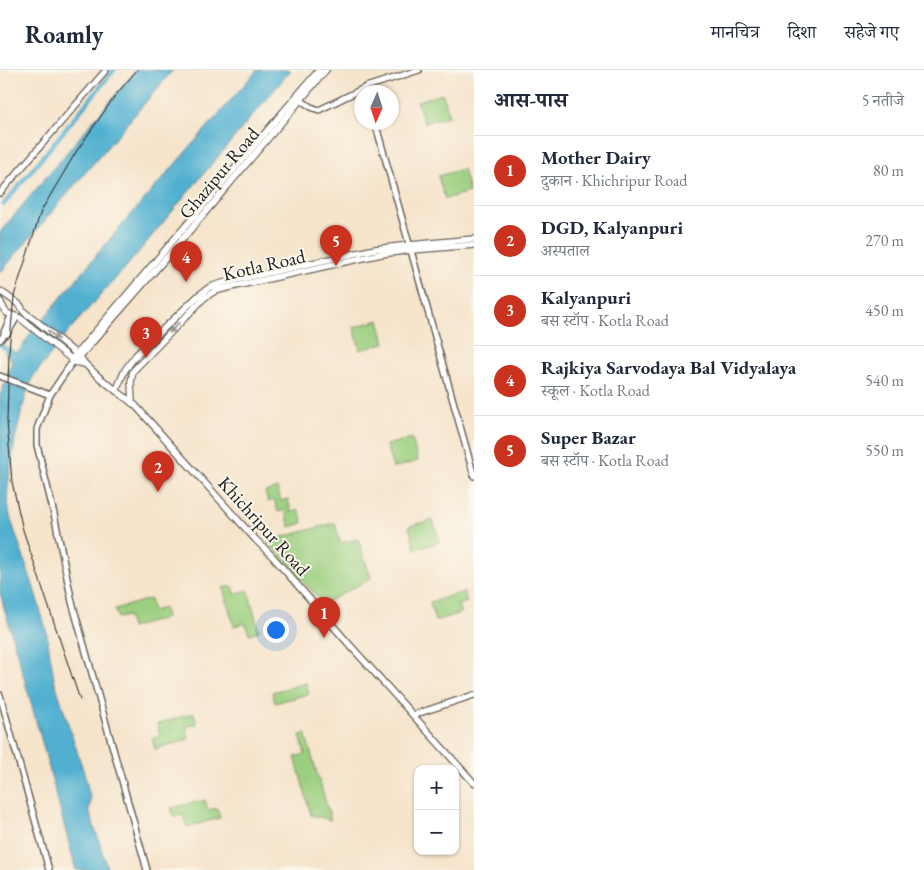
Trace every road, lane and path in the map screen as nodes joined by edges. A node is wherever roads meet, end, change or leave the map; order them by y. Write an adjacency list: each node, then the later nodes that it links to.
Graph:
1 (106, 70): 9 (street)
2 (319, 70): 7 (main road, Ghazipur Road)
3 (326, 70): 7 (main road, Ghazipur Road)
4 (420, 70): 5 (street)
5 (380, 85)
6 (354, 95): 7 (street)
7 (298, 99): 20 (main road, Ghazipur Road)
8 (377, 130): 12 (street)
9 (0, 193)
10 (474, 239): 12 (main road, Kotla Road)
11 (474, 245): 12 (main road, Kotla Road)
12 (411, 248): 13 (main road, Kotla Road); 29 (street)
13 (224, 286): 23 (main road, Kotla Road); 24 (main road, Kotla Road, one-way to 24)
14 (0, 291): 15 (main road, Khichripur Road)
15 (11, 299): 16 (main road); 17 (main road, Khichripur Road)
16 (1, 303): 18 (main road)
17 (24, 312): 18 (main road); 20 (main road, Khichripur Road, one-way to 20)
18 (16, 317): 19 (street); 21 (main road)
19 (1, 339)
20 (76, 354): 21 (main road, Ghazipur Road); 22 (main road, Khichripur Road)
21 (72, 360): 22 (main road, Khichripur Road); 27 (street)
22 (85, 364): 26 (main road, Khichripur Road)
23 (125, 370): 24 (main road); 26 (main road, Kotla Road)
24 (132, 374): 28 (main road)
25 (2, 377): 27 (street)
26 (116, 391): 28 (main road, Khichripur Road)
27 (50, 395): 35 (street)
28 (132, 403): 32 (main road, Khichripur Road)
29 (474, 476)
30 (0, 695): 34 (street)
31 (474, 695): 32 (street)
32 (413, 715): 33 (main road, Khichripur Road)
33 (474, 783)
34 (49, 870)
35 (148, 870)

